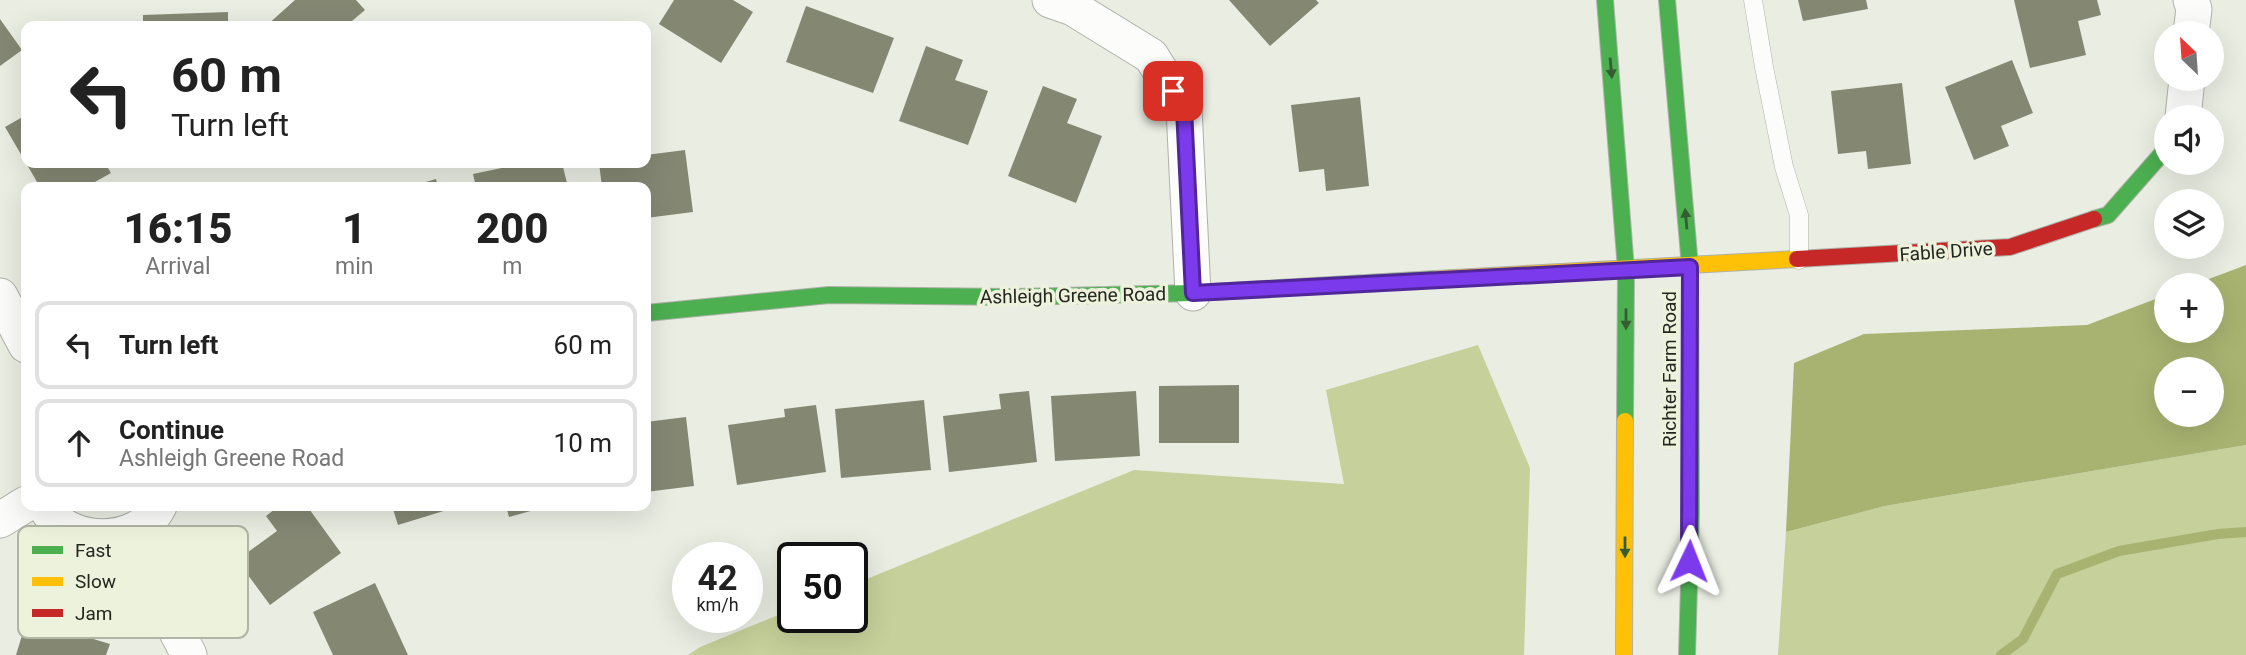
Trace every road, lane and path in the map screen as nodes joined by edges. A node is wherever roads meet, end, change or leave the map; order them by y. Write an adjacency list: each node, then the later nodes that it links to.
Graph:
1 (1050, 0): 11 (street)
2 (1605, 0): 10 (street, one-way to 10)
3 (1667, 0): 9 (street, Richter Farm Road, one-way to 3)
4 (1754, 0): 8 (lane)
5 (2191, 0): 6 (street)
6 (2192, 21)
7 (2154, 163): 8 (street, Fable Drive)
8 (1798, 260): 9 (street, Fable Drive)
9 (1690, 267): 10 (street, Ashleigh Greene Road); 24 (street, Richter Farm Road)
10 (1626, 270): 11 (street, Ashleigh Greene Road); 23 (street, one-way to 23)
11 (1193, 293): 13 (street, Ashleigh Greene Road)
12 (0, 296): 14 (street)
13 (651, 313)
14 (21, 336)
15 (21, 507): 18 (street)
16 (47, 511): 19 (street)
17 (156, 511): 20 (street)
18 (0, 520)
19 (64, 526)
20 (138, 526)
21 (180, 638): 22 (street)
22 (189, 655)
23 (1624, 655)
24 (1686, 655)

